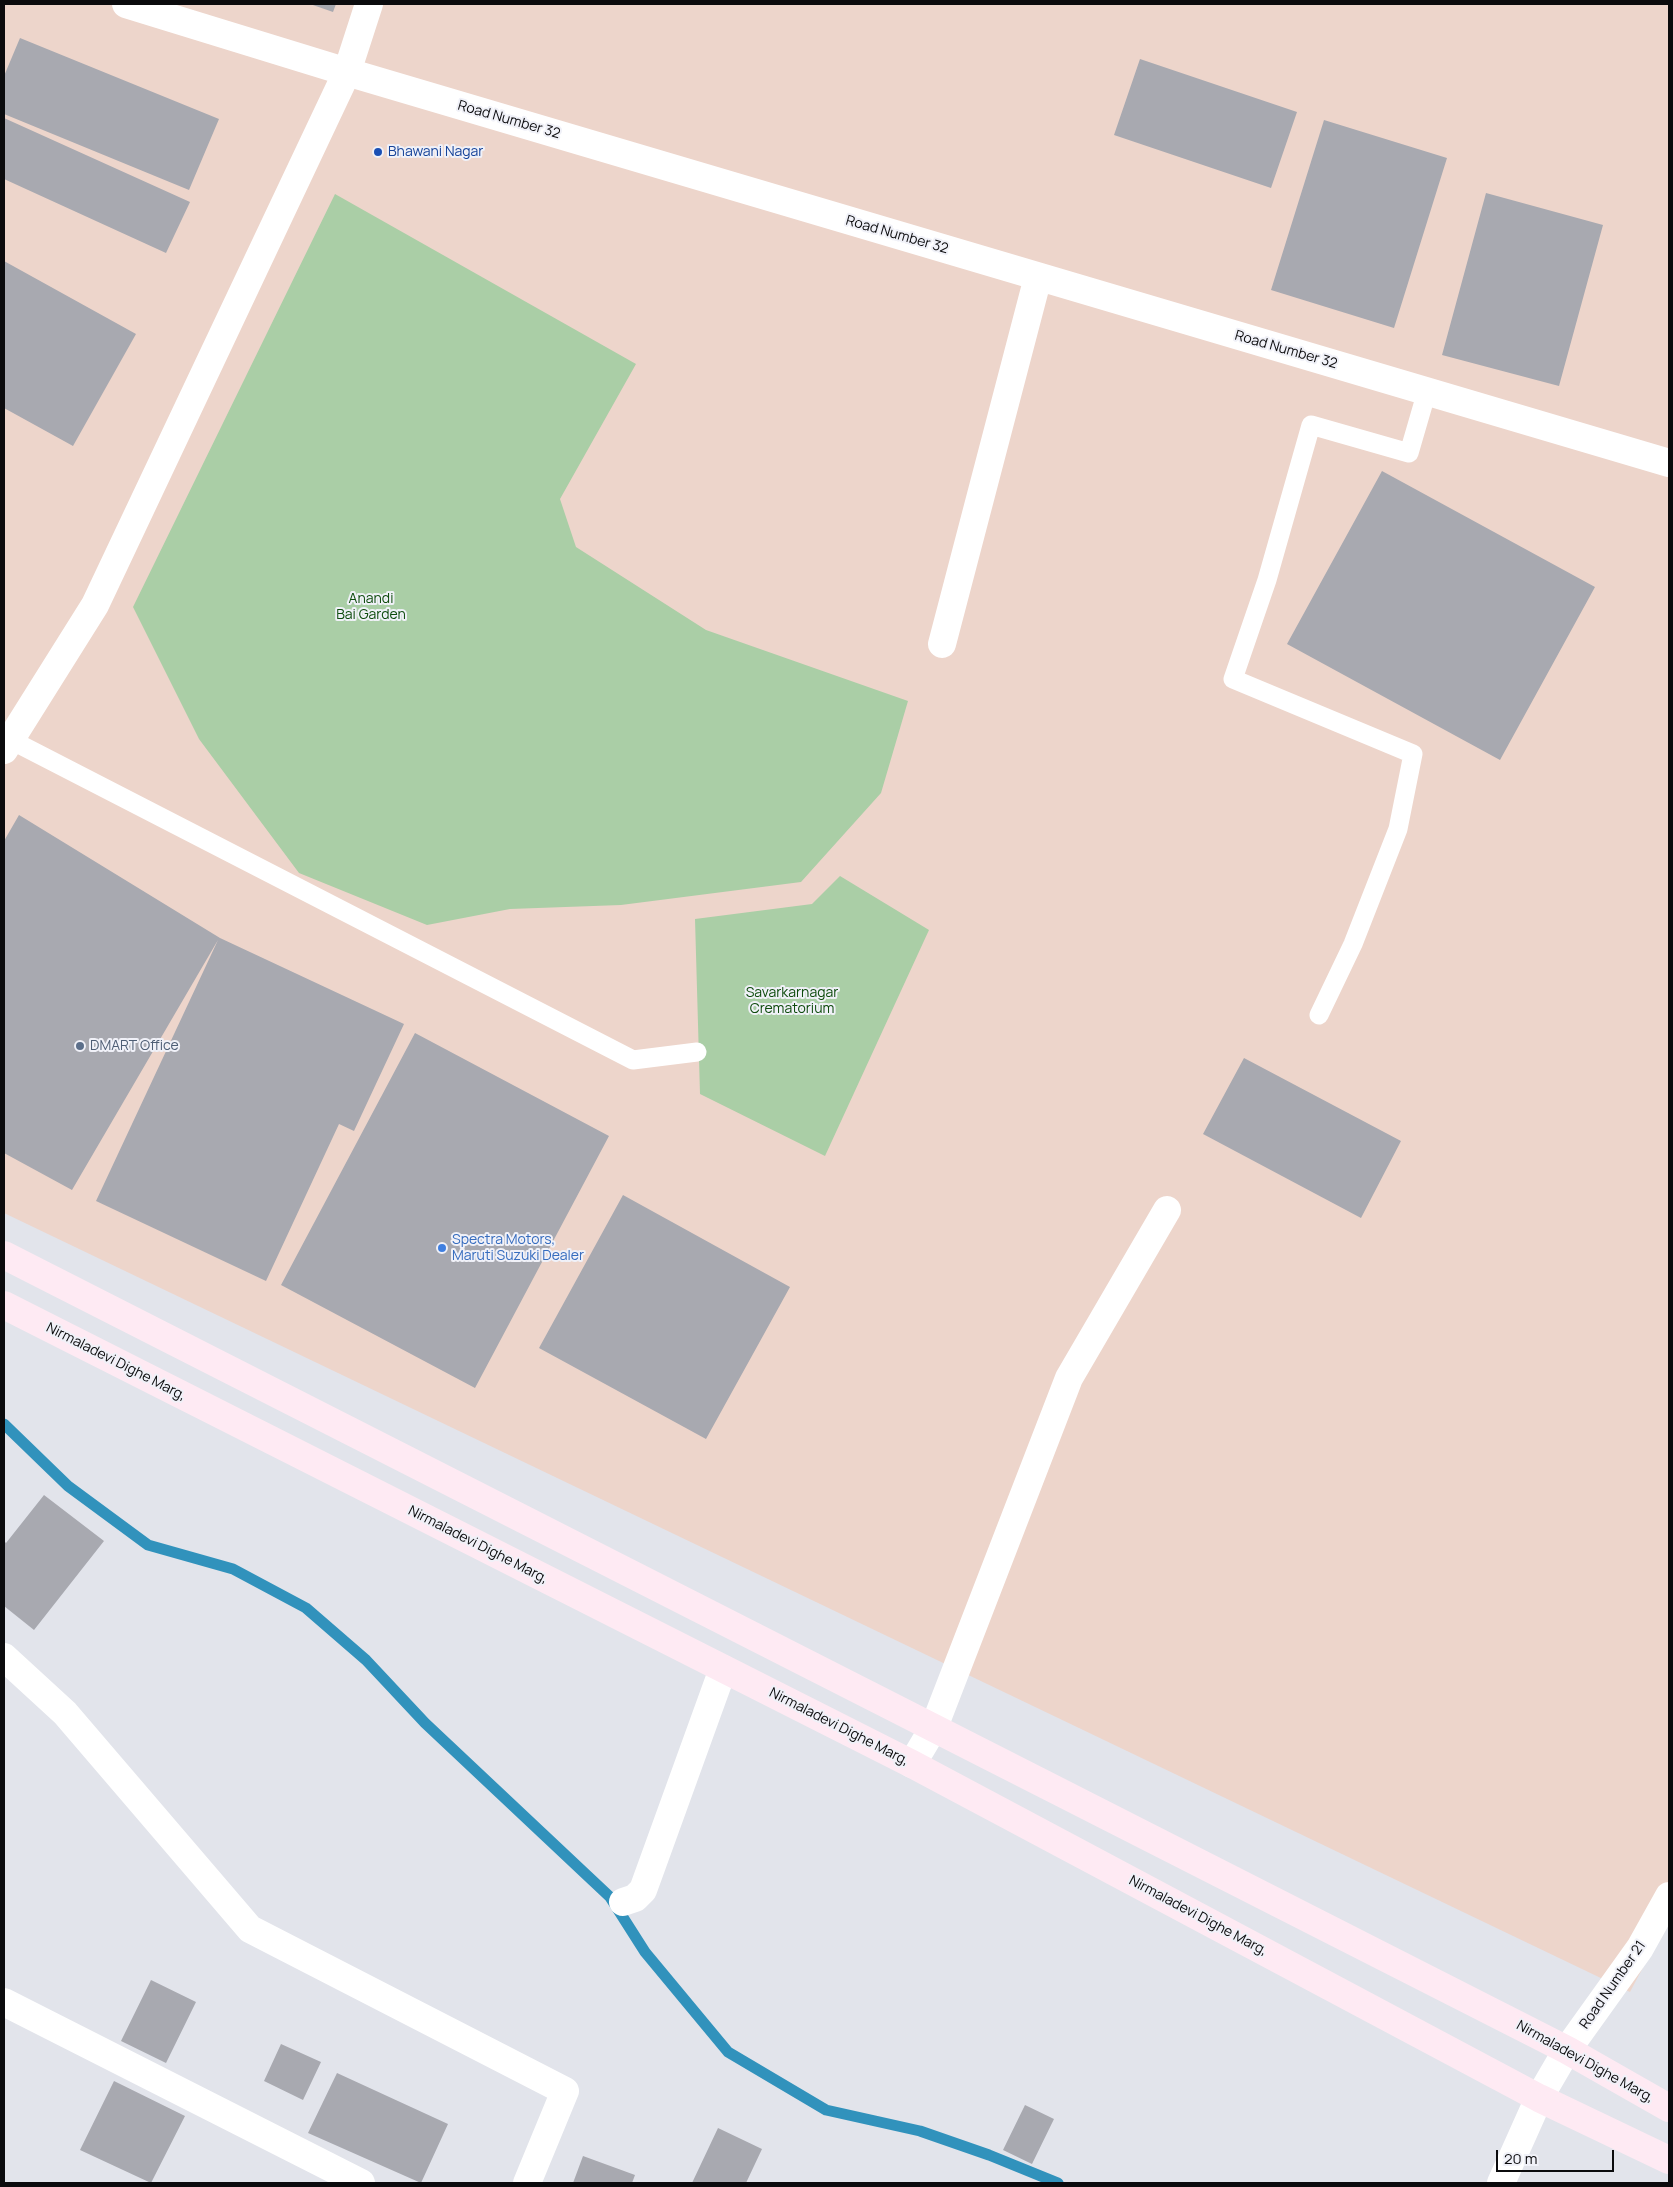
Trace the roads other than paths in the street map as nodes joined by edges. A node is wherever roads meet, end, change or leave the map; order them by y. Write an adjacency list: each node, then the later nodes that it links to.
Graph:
1 (126, 4): 3 (street, Road Number 32)
2 (369, 4): 3 (street)
3 (347, 72): 4 (street, Road Number 32); 8 (street)
4 (1038, 277): 5 (street, Road Number 32); 7 (street)
5 (1427, 391): 6 (street, Road Number 32); 9 (lane)
6 (1669, 463)
7 (942, 644)
8 (8, 745): 10 (lane)
9 (1319, 1016)
10 (697, 1052)
11 (1167, 1210): 16 (street)
12 (6, 1260): 16 (main road, Nirmaladevi Dighe Marg,)
13 (4, 1305): 15 (main road, Nirmaladevi Dighe Marg,)
14 (4, 1657): 26 (street)
15 (722, 1668): 17 (main road, Nirmaladevi Dighe Marg,); 19 (street)
16 (934, 1727): 17 (street); 21 (main road, Nirmaladevi Dighe Marg,)
17 (912, 1764): 22 (main road, Nirmaladevi Dighe Marg,)
18 (1669, 1896): 21 (street, Road Number 21)
19 (623, 1902)
20 (4, 2002): 25 (street)
21 (1567, 2050): 22 (street, Road Number 21); 23 (main road, Nirmaladevi Dighe Marg,)
22 (1539, 2098): 24 (main road, Nirmaladevi Dighe Marg,); 27 (street, Road Number 21)
23 (1669, 2108)
24 (1669, 2160)
25 (361, 2183)
26 (527, 2183)
27 (1501, 2183)

